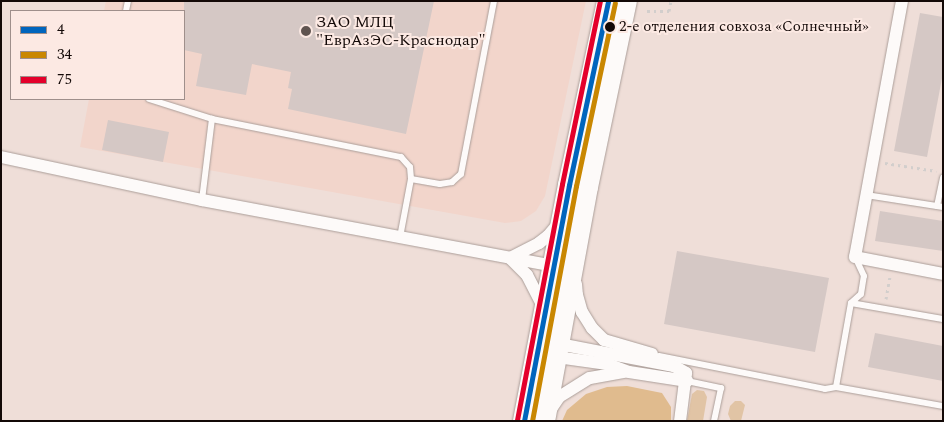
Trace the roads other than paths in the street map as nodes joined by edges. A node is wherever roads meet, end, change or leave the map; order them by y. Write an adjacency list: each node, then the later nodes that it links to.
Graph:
1 (494, 1): 9 (lane)
2 (608, 1): 13 (highway)
3 (626, 1): 17 (highway)
4 (902, 1): 10 (street)
5 (152, 100): 6 (lane)
6 (212, 119): 9 (lane); 11 (lane)
7 (1, 157): 11 (street)
8 (943, 178): 12 (lane)
9 (411, 180): 14 (lane)
10 (872, 196): 12 (lane); 15 (street)
11 (202, 200): 14 (street)
12 (940, 207)
13 (564, 211): 16 (street); 17 (highway)
14 (400, 237): 16 (street)
15 (855, 257): 18 (street); 19 (lane)
16 (510, 258): 17 (street); 20 (street)
17 (567, 262): 20 (highway); 22 (highway); 23 (street)
18 (943, 274)
19 (851, 303): 21 (lane); 27 (lane)
20 (545, 318): 22 (highway)
21 (943, 319)
22 (548, 349): 24 (street); 25 (street); 29 (highway); 30 (highway)
23 (659, 356): 24 (street); 27 (lane)
24 (674, 366): 26 (street)
25 (629, 372): 26 (street); 31 (street)
26 (687, 381): 32 (street); 33 (lane)
27 (836, 387): 28 (lane)
28 (943, 406)
29 (524, 421)
30 (544, 421)
31 (548, 421)
32 (680, 421)
33 (714, 421)

